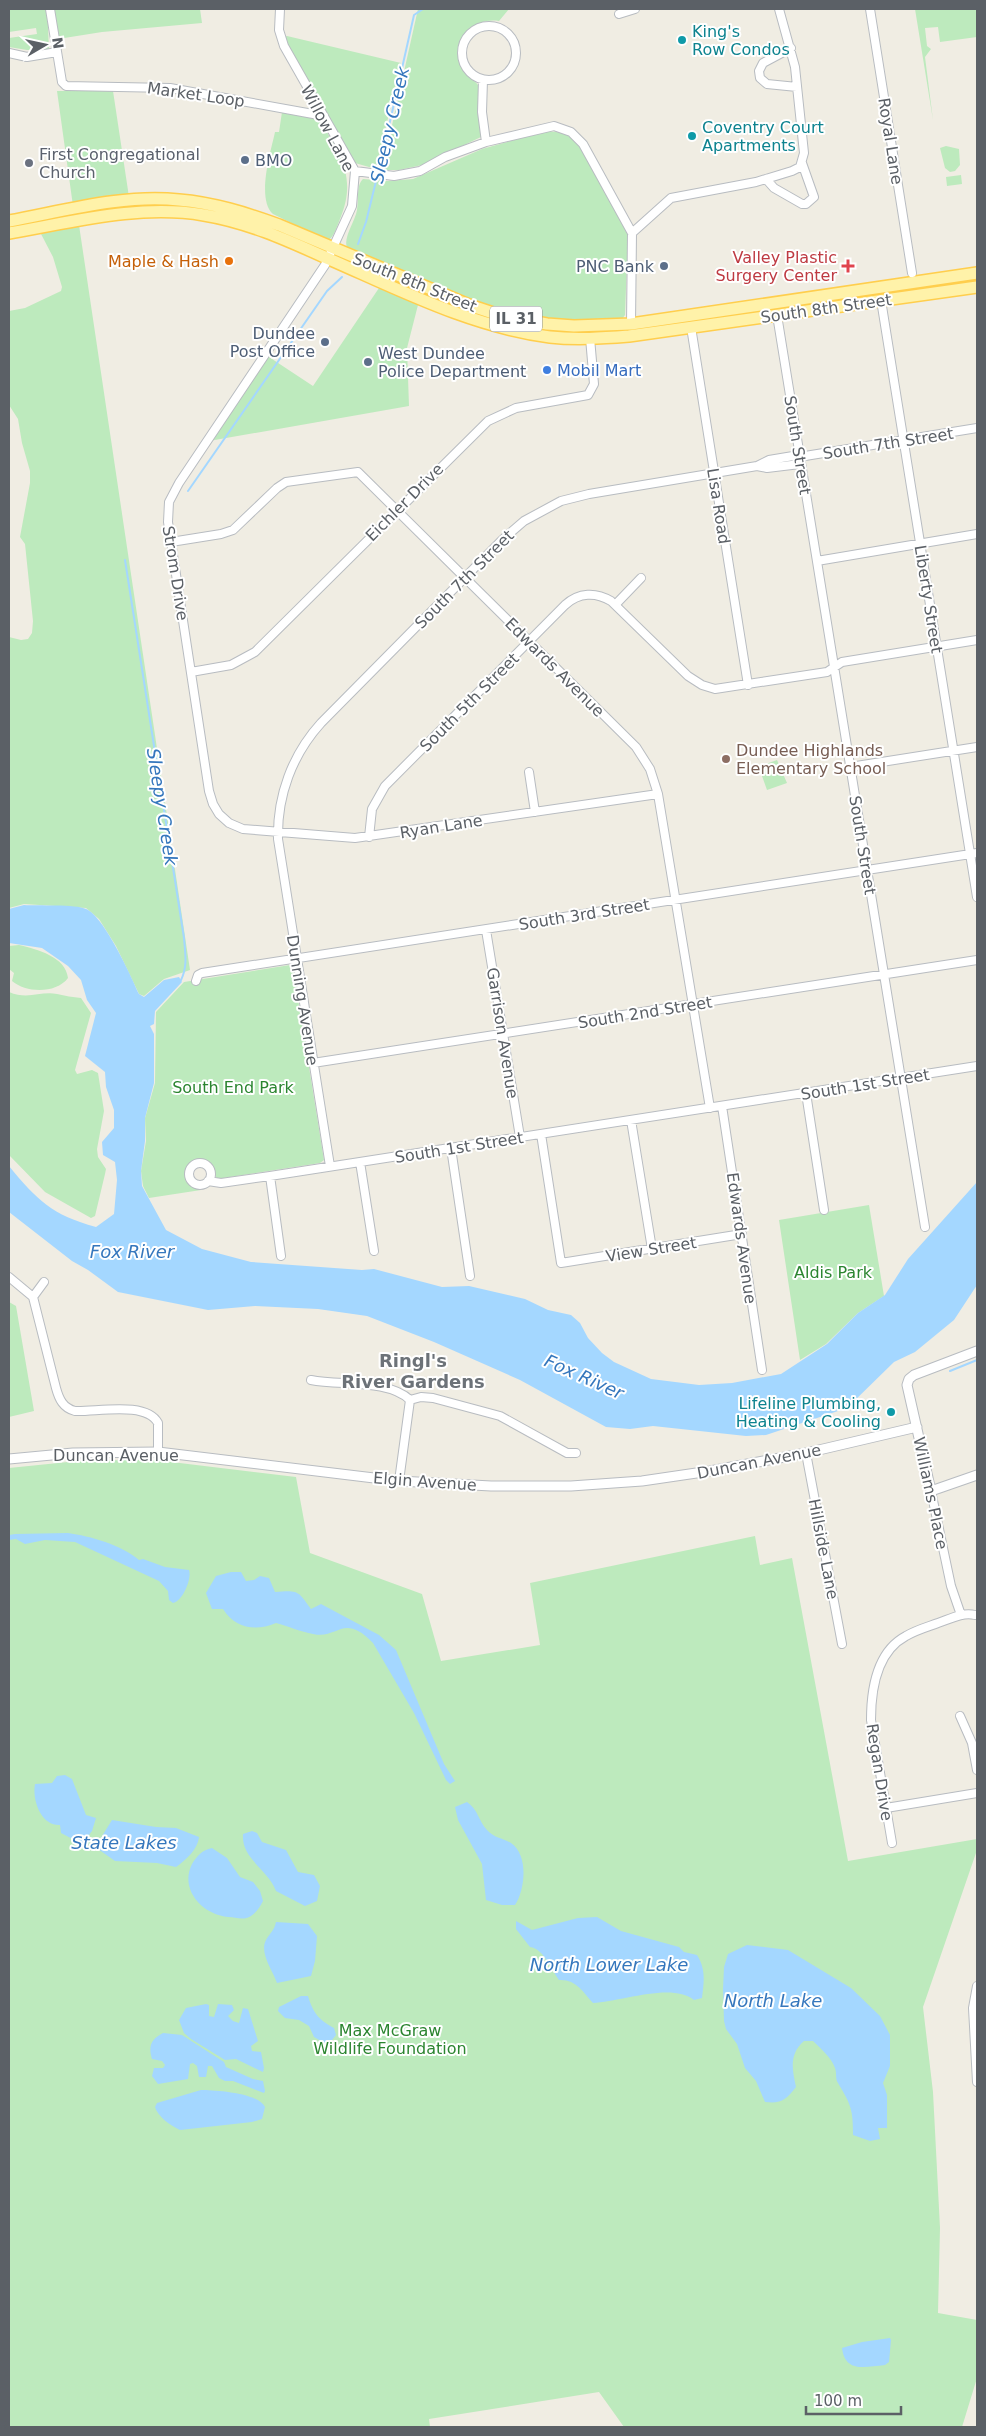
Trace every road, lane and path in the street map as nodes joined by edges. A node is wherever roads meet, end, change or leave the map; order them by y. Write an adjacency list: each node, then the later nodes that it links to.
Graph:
1 (50, 9): 8 (street)
2 (280, 9): 12 (street, Willow Lane)
3 (635, 9): 6 (street)
4 (779, 9): 7 (street)
5 (870, 9): 21 (street, Royal Lane)
6 (619, 14)
7 (790, 48): 11 (street); 11 (street)
8 (56, 52): 9 (street); 12 (street, Market Loop)
9 (9, 53)
10 (483, 80): 10 (street); 13 (street)
11 (797, 87): 14 (street)
12 (324, 116): 15 (street, Willow Lane)
13 (486, 142): 15 (street); 19 (street)
14 (802, 163): 16 (street); 16 (street)
15 (355, 171): 20 (street, Willow Lane)
16 (766, 179): 19 (street)
17 (9, 221): 20 (main road, South 8th Street / IL 31)
18 (9, 233): 20 (main road, South 8th Street)
19 (632, 233): 26 (street)
20 (330, 253): 26 (main road, South 8th Street / IL 31); 28 (main road, South 8th Street); 35 (street, Strom Drive)
21 (912, 273)
22 (977, 273): 26 (main road, South 8th Street / IL 31)
23 (977, 287): 24 (main road, South 8th Street)
24 (881, 300): 25 (main road, South 8th Street); 30 (street, Liberty Street)
25 (777, 315): 27 (main road, South 8th Street); 31 (street, South Street)
26 (631, 324)
27 (691, 327): 28 (main road, South 8th Street); 32 (street, Lisa Road)
28 (590, 338): 33 (street, Eichler Drive)
29 (977, 428): 30 (street, South 7th Street)
30 (904, 440): 31 (street, South 7th Street); 36 (street, Liberty Street)
31 (800, 459): 32 (street, South 7th Street); 37 (street, South Street)
32 (714, 473): 38 (street, South 7th Street); 46 (street, Lisa Road)
33 (396, 510): 35 (street, Edwards Avenue); 38 (street, Edwards Avenue); 45 (street, Eichler Drive)
34 (977, 534): 36 (street)
35 (171, 542): 45 (street, Strom Drive)
36 (920, 544): 37 (street); 43 (street, Liberty Street)
37 (816, 561): 44 (street, South Street)
38 (465, 578): 42 (street, Edwards Avenue); 54 (street, South 7th Street)
39 (641, 578): 40 (street)
40 (616, 604): 42 (street, South 5th Street); 46 (street, South 5th Street)
41 (977, 640): 43 (street, South 5th Street)
42 (529, 642): 51 (street, Edwards Avenue); 55 (street, South 5th Street)
43 (937, 647): 44 (street, South 5th Street); 48 (street, Liberty Street)
44 (834, 668): 46 (street, South 5th Street); 49 (street, South Street)
45 (191, 672): 53 (street, Strom Drive)
46 (748, 685)
47 (977, 747): 48 (street)
48 (954, 750): 49 (street); 56 (street, Liberty Street)
49 (850, 767): 57 (street, South Street)
50 (529, 772): 52 (street)
51 (658, 794): 52 (street, Ryan Lane); 59 (street, Edwards Avenue)
52 (535, 812): 55 (street, Ryan Lane)
53 (225, 820): 54 (street, Ryan Lane)
54 (278, 833): 55 (street, Ryan Lane); 61 (street, Dunning Avenue)
55 (369, 837)
56 (974, 853): 57 (street, South 3rd Street); 58 (street, Liberty Street)
57 (867, 871): 59 (street, South 3rd Street); 63 (street, South Street)
58 (977, 897)
59 (675, 900): 60 (street, South 3rd Street); 65 (street, Edwards Avenue)
60 (486, 930): 61 (street, South 3rd Street); 66 (street, Garrison Avenue)
61 (296, 959): 64 (street, South 3rd Street); 67 (street, Dunning Avenue)
62 (977, 960): 63 (street, South 2nd Street)
63 (885, 975): 65 (street, South 2nd Street); 69 (street, South Street)
64 (196, 981)
65 (693, 1005): 66 (street, South 2nd Street); 72 (street, Edwards Avenue)
66 (503, 1034): 67 (street, South 2nd Street); 75 (street, Garrison Avenue)
67 (313, 1063): 78 (street, Dunning Avenue)
68 (977, 1066): 69 (street, South 1st Street)
69 (901, 1078): 70 (street, South 1st Street); 82 (street, South Street)
70 (806, 1093): 71 (street, South 1st Street); 81 (street)
71 (722, 1106): 72 (street, South 1st Street); 83 (street, Edwards Avenue)
72 (710, 1108): 73 (street, South 1st Street)
73 (631, 1120): 74 (street, South 1st Street); 84 (street)
74 (541, 1134): 75 (street, South 1st Street); 84 (street, View Street)
75 (520, 1137): 76 (street, South 1st Street)
76 (451, 1148): 77 (street, South 1st Street); 87 (street)
77 (360, 1162): 78 (street, South 1st Street); 85 (street)
78 (330, 1166): 79 (street, South 1st Street)
79 (270, 1176): 80 (street, South 1st Street); 86 (street)
80 (208, 1181)
81 (824, 1210)
82 (925, 1227)
83 (742, 1234): 84 (street, View Street); 92 (street, Edwards Avenue)
84 (652, 1249)
85 (374, 1251)
86 (281, 1256)
87 (470, 1276)
88 (9, 1277): 90 (street)
89 (44, 1282): 90 (street)
90 (33, 1297): 96 (street)
91 (977, 1352): 95 (street, Williams Place)
92 (762, 1370)
93 (312, 1380): 94 (street)
94 (410, 1400): 97 (street); 102 (street)
95 (917, 1427): 98 (street, Duncan Avenue); 104 (street, Williams Place)
96 (158, 1452): 99 (street, Duncan Avenue); 100 (street, Duncan Avenue)
97 (576, 1453)
98 (806, 1453): 103 (street, Duncan Avenue); 107 (street, Hillside Lane)
99 (9, 1459)
100 (253, 1463): 102 (street, Elgin Avenue)
101 (977, 1475): 104 (street)
102 (399, 1481): 103 (street, Elgin Avenue)
103 (599, 1484)
104 (931, 1491): 105 (street, Williams Place)
105 (961, 1615): 106 (street, Regan Drive); 111 (street, Regan Drive)
106 (975, 1615)
107 (842, 1644)
108 (960, 1716): 109 (street)
109 (977, 1770)
110 (977, 1793): 111 (street)
111 (886, 1808): 112 (street, Regan Drive)
112 (892, 1843)
113 (977, 1986): 114 (street)
114 (977, 2082)

